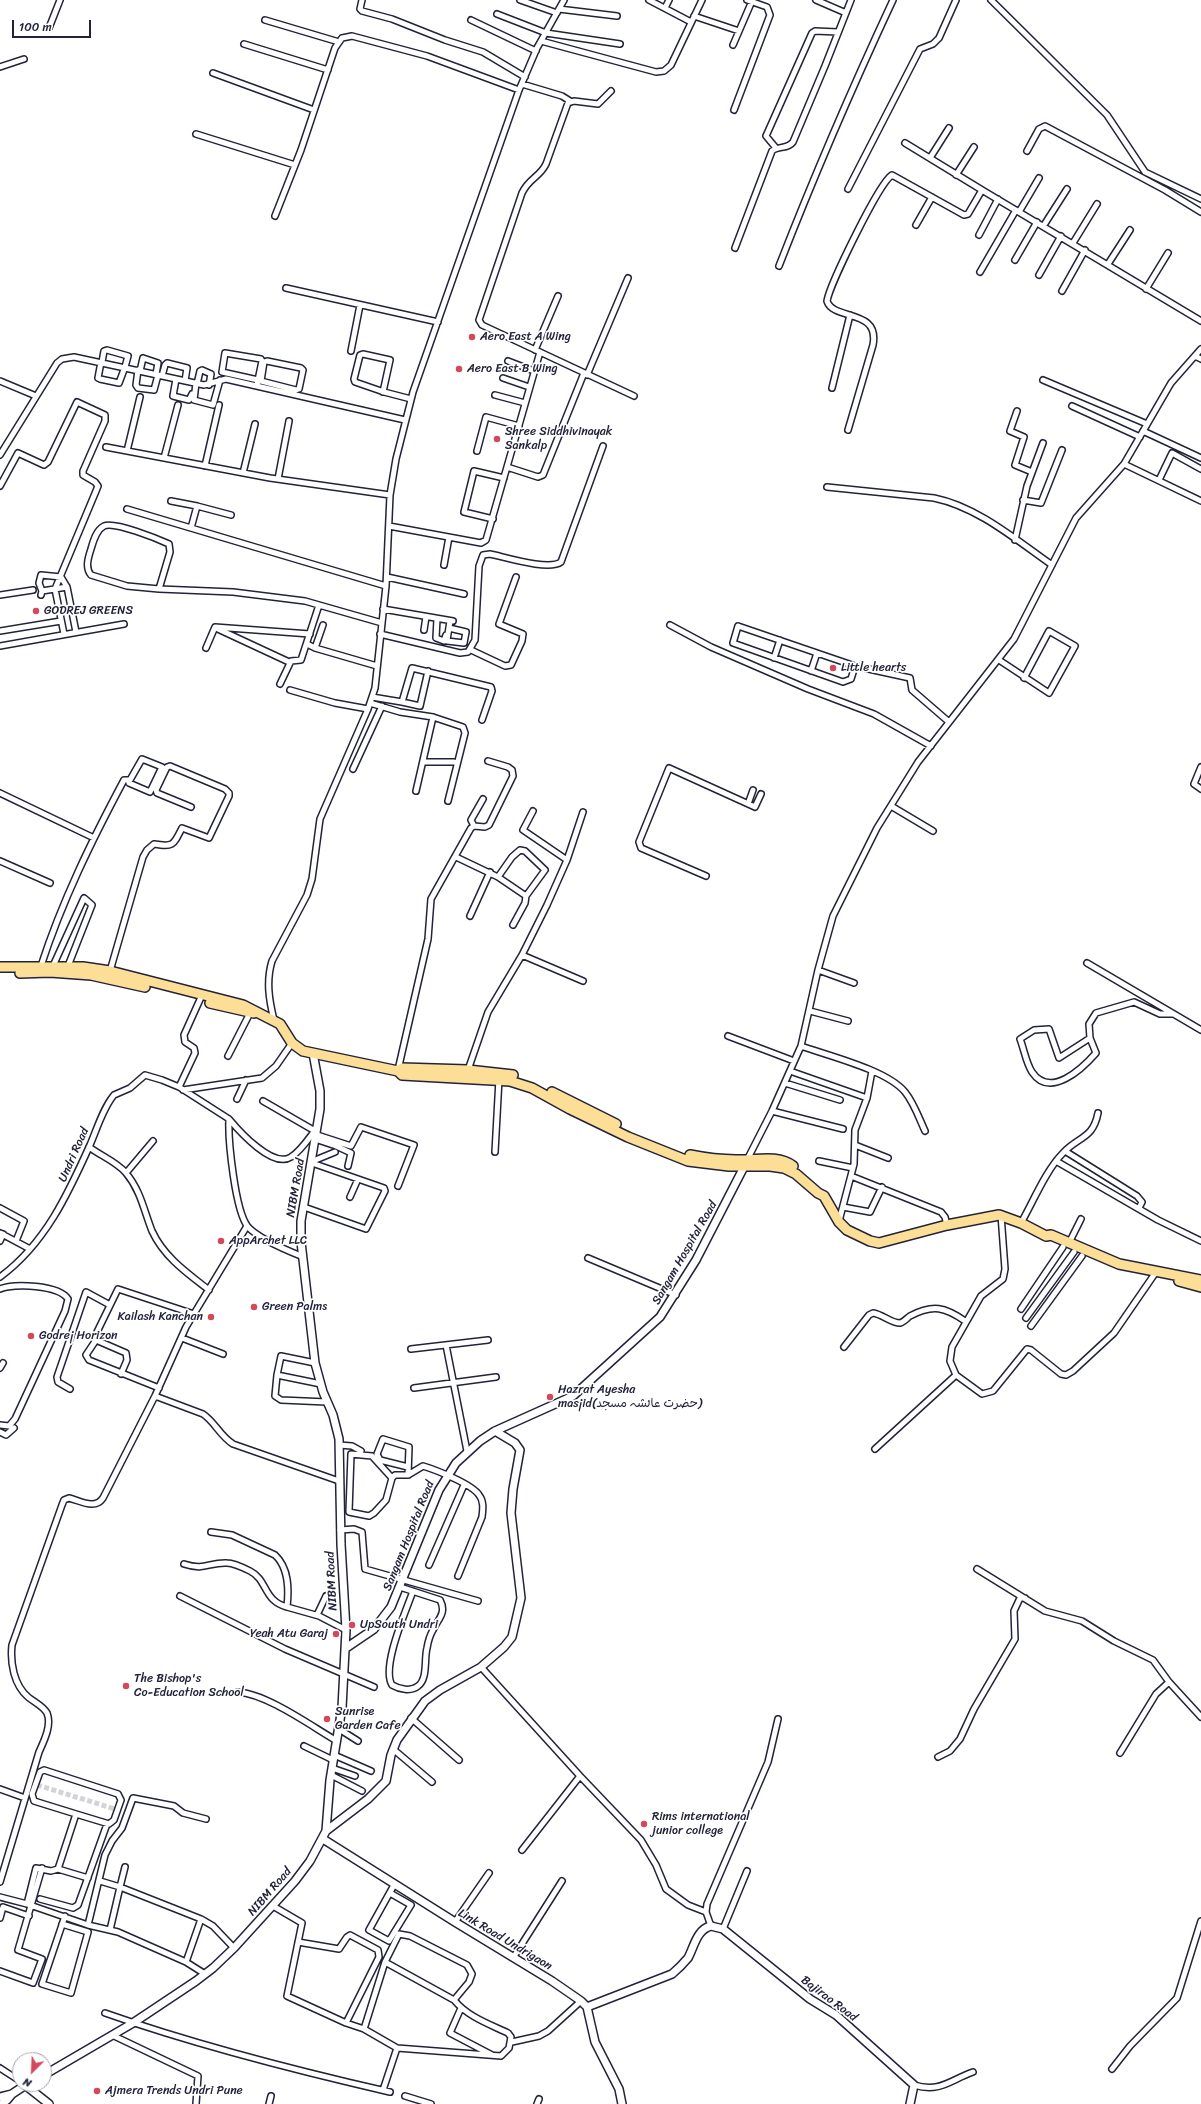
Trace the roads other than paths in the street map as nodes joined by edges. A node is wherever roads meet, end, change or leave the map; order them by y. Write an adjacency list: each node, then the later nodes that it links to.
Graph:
1 (60, 0): 23 (street)
2 (362, 0): 37 (street)
3 (520, 0): 15 (street)
4 (564, 0): 15 (street)
5 (649, 0): 14 (street)
6 (669, 0): 14 (street)
7 (702, 0): 19 (street)
8 (816, 0): 16 (street)
9 (851, 0): 16 (street)
10 (893, 0): 76 (street)
11 (956, 0): 54 (street)
12 (992, 0): 59 (street)
13 (753, 1): 24 (street); 43 (street)
14 (665, 8): 22 (street)
15 (558, 11): 18 (street); 26 (street)
16 (846, 13): 25 (street)
17 (497, 14): 26 (street)
18 (617, 16)
19 (694, 16): 22 (street); 24 (street)
20 (264, 20): 28 (street)
21 (471, 20): 32 (street)
22 (691, 22): 27 (street)
23 (49, 28)
24 (739, 31): 31 (street)
25 (838, 32): 48 (street); 48 (street)
26 (546, 33): 27 (street); 30 (street)
27 (541, 41): 32 (street)
28 (339, 42): 35 (street); 39 (street)
29 (244, 44): 35 (street)
30 (620, 44)
31 (733, 45)
32 (536, 51): 37 (street)
33 (24, 59): 34 (street)
34 (0, 67)
35 (328, 70): 42 (street)
36 (213, 73): 42 (street)
37 (525, 77): 38 (street)
38 (522, 84): 39 (street); 41 (street)
39 (519, 90): 87 (street)
40 (611, 91): 41 (street)
41 (570, 101): 89 (street)
42 (314, 110): 51 (street)
43 (734, 110)
44 (950, 128): 50 (street)
45 (196, 134): 51 (street)
46 (905, 143): 50 (street)
47 (974, 147): 52 (street)
48 (776, 148): 71 (street)
49 (1027, 151): 62 (street)
50 (930, 158): 52 (street)
51 (295, 165): 63 (street)
52 (956, 175): 56 (street)
53 (1039, 178): 61 (street)
54 (848, 189)
55 (1067, 189): 66 (street)
56 (982, 190): 57 (street); 58 (street)
57 (932, 197): 65 (street); 85 (street)
58 (998, 199): 61 (street); 68 (street)
59 (1201, 199)
60 (1097, 204): 70 (street)
61 (1018, 211): 64 (street); 77 (street)
62 (1201, 212)
63 (275, 216)
64 (1037, 222): 66 (street); 74 (street)
65 (916, 225)
66 (1044, 226): 69 (street)
67 (1130, 230): 75 (street)
68 (979, 235)
69 (1061, 236): 70 (street); 78 (street)
70 (1073, 243): 72 (street)
71 (735, 248)
72 (1085, 250): 75 (street); 82 (street)
73 (1168, 253): 81 (street)
74 (1015, 260)
75 (1108, 264): 81 (street)
76 (779, 266)
77 (980, 272)
78 (1039, 275)
79 (628, 278): 99 (street)
80 (286, 288): 84 (street)
81 (1146, 289): 86 (street)
82 (1062, 291)
83 (558, 296): 89 (street)
84 (360, 305): 87 (street); 90 (street)
85 (850, 315): 112 (street); 129 (street)
86 (1201, 321)
87 (438, 322): 118 (street)
88 (1201, 349): 92 (street)
89 (535, 350): 91 (street)
90 (351, 351)
91 (540, 352): 98 (street); 99 (street)
92 (1195, 356): 93 (street); 127 (street)
93 (1201, 359)
94 (508, 361): 98 (street)
95 (101, 362): 96 (street); 96 (street); 96 (street); 115 (street)
96 (125, 367): 97 (street)
97 (139, 371): 100 (street); 100 (street); 100 (street)
98 (534, 371): 110 (street)
99 (585, 374): 116 (street); 143 (street)
100 (159, 375): 102 (street); 106 (street)
101 (503, 378): 110 (street)
102 (176, 379): 106 (street); 107 (street)
103 (220, 380): 107 (street); 108 (street); 109 (street)
104 (1043, 380): 127 (street)
105 (0, 381): 115 (street)
106 (185, 381): 107 (street)
107 (196, 383): 109 (street); 109 (street)
108 (257, 383): 108 (street); 111 (street)
109 (209, 385)
110 (529, 387): 119 (street)
111 (280, 388): 111 (street); 124 (street)
112 (832, 388)
113 (383, 392): 113 (street); 118 (street)
114 (495, 395): 119 (street)
115 (36, 396): 138 (street)
116 (634, 396)
117 (140, 397): 136 (street)
118 (411, 399): 124 (street)
119 (525, 403): 128 (street)
120 (178, 405): 139 (street)
121 (219, 406): 142 (street)
122 (1072, 406): 131 (street)
123 (1017, 411): 145 (street)
124 (405, 420): 152 (street)
125 (289, 421): 148 (street)
126 (255, 424): 146 (street)
127 (1147, 424): 130 (street)
128 (518, 426): 137 (street); 143 (street)
129 (848, 430)
130 (1143, 431): 131 (street); 140 (street)
131 (1140, 437): 141 (street)
132 (1043, 443): 145 (street)
133 (603, 446): 199 (street)
134 (106, 447): 136 (street)
135 (1062, 450): 153 (street)
136 (127, 451): 139 (street)
137 (477, 451)
138 (0, 455)
139 (164, 458): 142 (street)
140 (1201, 458)
141 (1124, 464): 149 (street); 165 (street)
142 (205, 466): 146 (street)
143 (507, 467): 147 (street)
144 (1201, 469): 149 (street)
145 (1032, 472): 153 (street)
146 (243, 473): 148 (street)
147 (504, 478): 159 (street); 159 (street)
148 (278, 479): 152 (street)
149 (1159, 480): 155 (street)
150 (0, 486): 166 (street)
151 (827, 488): 163 (street)
152 (390, 495): 160 (street)
153 (1024, 500): 163 (street)
154 (172, 501): 156 (street)
155 (1201, 501)
156 (198, 506): 158 (street); 161 (street)
157 (127, 509): 161 (street)
158 (231, 515)
159 (492, 519): 162 (street)
160 (389, 526): 162 (street); 167 (street)
161 (191, 528): 169 (street)
162 (449, 537): 164 (street)
163 (1015, 540): 165 (street)
164 (444, 565)
165 (1052, 565): 202 (street)
166 (62, 577): 170 (street); 171 (street); 171 (street)
167 (387, 577): 169 (street); 174 (street)
168 (516, 577): 199 (street)
169 (386, 586): 177 (street)
170 (67, 587): 171 (street); 190 (street)
171 (55, 588): 180 (street)
172 (159, 589): 172 (street); 176 (street)
173 (33, 590): 175 (street)
174 (464, 594)
175 (0, 595)
176 (319, 605): 182 (street); 192 (street)
177 (383, 609): 178 (street); 182 (street)
178 (426, 617): 179 (street); 188 (street)
179 (437, 619): 181 (street); 181 (street)
180 (61, 621): 189 (street); 191 (street)
181 (450, 621): 187 (street)
182 (382, 623): 193 (street)
183 (124, 624): 190 (street)
184 (323, 625): 198 (street)
185 (670, 625): 218 (street)
186 (215, 627): 192 (street); 197 (street); 203 (street)
187 (449, 628)
188 (424, 630)
189 (0, 632)
190 (76, 632): 191 (street)
191 (64, 634): 196 (street)
192 (310, 634): 195 (street)
193 (380, 634): 199 (street); 204 (street)
194 (780, 640): 200 (street); 201 (street); 201 (street)
195 (307, 644): 198 (street); 203 (street)
196 (0, 646)
197 (206, 648)
198 (315, 648): 204 (street)
199 (471, 650)
200 (817, 653): 205 (street); 206 (street)
201 (774, 658): 206 (street)
202 (999, 660): 208 (street); 217 (street)
203 (289, 662): 209 (street)
204 (377, 666): 211 (street)
205 (855, 666): 206 (street); 217 (street)
206 (811, 671)
207 (428, 672): 212 (street); 212 (street); 216 (street)
208 (1024, 678): 208 (street)
209 (280, 684)
210 (290, 690): 214 (street)
211 (371, 700): 212 (street); 213 (street); 214 (street)
212 (402, 702)
213 (382, 706): 215 (street); 223 (street)
214 (368, 709): 266 (street)
215 (433, 717): 220 (street); 231 (street)
216 (482, 720)
217 (949, 722): 218 (street)
218 (931, 746): 233 (street)
219 (488, 761): 237 (street)
220 (423, 762): 221 (street); 227 (street)
221 (454, 762)
222 (1201, 767): 225 (street)
223 (353, 769)
224 (129, 780): 224 (street); 239 (street)
225 (1201, 789)
226 (753, 790): 232 (street)
227 (416, 791)
228 (0, 793): 239 (street)
229 (761, 794): 232 (street)
230 (483, 799): 237 (street)
231 (448, 800)
232 (748, 804): 244 (street)
233 (891, 806): 238 (street); 256 (street)
234 (191, 807): 257 (street)
235 (533, 811): 241 (street)
236 (583, 812): 241 (street)
237 (474, 826): 240 (street)
238 (933, 830)
239 (94, 838): 252 (street)
240 (456, 857): 243 (street); 277 (street)
241 (567, 860): 250 (street)
242 (0, 861): 246 (street)
243 (490, 872): 245 (street); 248 (street)
244 (706, 876)
245 (498, 877): 247 (street); 247 (street)
246 (50, 883)
247 (526, 896): 249 (street)
248 (470, 916)
249 (513, 925)
250 (522, 955): 259 (street); 276 (street)
251 (1087, 963): 265 (street)
252 (42, 966): 253 (highway); 255 (highway)
253 (53, 966): 254 (highway); 254 (street)
254 (68, 966): 257 (highway)
255 (0, 967)
256 (818, 970): 260 (street); 262 (street)
257 (110, 971): 261 (highway)
258 (0, 974): 261 (highway)
259 (583, 982)
260 (854, 983)
261 (201, 998): 263 (highway); 264 (highway); 283 (street)
262 (810, 1010): 267 (street); 272 (street)
263 (250, 1013): 264 (highway); 274 (street)
264 (262, 1014): 266 (highway)
265 (1174, 1014): 268 (street); 270 (street)
266 (274, 1020): 271 (highway)
267 (848, 1021)
268 (1201, 1030)
269 (728, 1036): 275 (street)
270 (1090, 1038): 270 (street)
271 (292, 1043): 273 (highway); 281 (street)
272 (801, 1046): 275 (street); 279 (street)
273 (313, 1053): 277 (highway); 293 (main road, NIBM Road)
274 (228, 1056)
275 (794, 1061): 278 (street)
276 (468, 1070): 277 (highway); 280 (highway)
277 (398, 1071): 280 (highway)
278 (790, 1071): 282 (street); 284 (street)
279 (872, 1071): 284 (street); 292 (street)
280 (499, 1076): 299 (street); 304 (highway)
281 (246, 1080): 283 (street); 285 (street)
282 (785, 1082): 286 (street); 288 (street)
283 (181, 1088): 290 (street, Undri Road); 296 (street, Undri Road)
284 (867, 1098): 295 (street)
285 (237, 1099)
286 (840, 1100)
287 (263, 1101): 293 (street)
288 (772, 1111): 291 (street); 304 (street)
289 (1098, 1113): 298 (street)
290 (229, 1119): 293 (street, Undri Road); 322 (street)
291 (842, 1129)
292 (925, 1131)
293 (316, 1133): 297 (street); 303 (main road, NIBM Road)
294 (153, 1141): 307 (street)
295 (854, 1145): 300 (street); 306 (street)
296 (89, 1147): 307 (street); 327 (street, Undri Road)
297 (336, 1147): 303 (street); 305 (street); 310 (street)
298 (1065, 1151): 302 (street); 316 (street)
299 (495, 1152)
300 (888, 1158)
301 (819, 1161): 306 (street)
302 (1056, 1161): 316 (street); 320 (street)
303 (312, 1162): 309 (street); 313 (main road, NIBM Road)
304 (745, 1164): 319 (highway); 336 (main road, Sangam Hospital Road)
305 (348, 1166)
306 (853, 1168): 308 (street)
307 (126, 1172): 335 (street)
308 (851, 1176): 311 (street); 314 (street)
309 (358, 1179): 312 (street); 313 (street)
310 (398, 1186)
311 (882, 1187): 314 (street); 321 (street)
312 (350, 1197)
313 (304, 1207): 329 (main road, NIBM Road)
314 (843, 1207): 319 (street)
315 (0, 1208): 324 (street)
316 (1139, 1208): 325 (street)
317 (994, 1216): 320 (highway); 321 (highway); 341 (street)
318 (1081, 1219): 326 (street)
319 (839, 1222): 321 (highway)
320 (1021, 1223): 326 (highway)
321 (947, 1225)
322 (248, 1226): 329 (street); 335 (street)
323 (1, 1236): 324 (street)
324 (16, 1241): 327 (street)
325 (1201, 1241)
326 (1066, 1245): 328 (highway); 338 (street)
327 (30, 1249): 332 (street, Undri Road)
328 (1079, 1253): 331 (highway); 340 (street); 342 (street)
329 (301, 1256): 350 (main road, NIBM Road)
330 (588, 1258): 336 (street)
331 (1155, 1275): 333 (highway); 353 (street)
332 (0, 1277)
333 (1200, 1283)
334 (0, 1289): 362 (street)
335 (208, 1290): 339 (street)
336 (676, 1295): 365 (main road, Sangam Hospital Road)
337 (110, 1305): 339 (street); 343 (street); 359 (street)
338 (1020, 1309)
339 (194, 1314): 344 (street)
340 (1026, 1318)
341 (965, 1321): 347 (street); 353 (street)
342 (1031, 1326)
343 (97, 1332)
344 (182, 1338): 349 (street); 357 (street)
345 (488, 1340): 346 (street)
346 (446, 1345): 348 (street); 355 (street)
347 (844, 1347)
348 (411, 1349)
349 (223, 1354)
350 (315, 1363): 352 (street); 356 (main road, NIBM Road)
351 (121, 1374): 351 (street); 357 (street)
352 (277, 1375): 356 (street); 361 (street)
353 (956, 1375): 367 (street)
354 (496, 1377): 355 (street)
355 (454, 1382): 358 (street); 369 (street)
356 (321, 1384): 361 (main road, NIBM Road)
357 (159, 1388): 360 (street)
358 (414, 1388)
359 (70, 1389)
360 (155, 1396): 374 (street); 415 (street)
361 (327, 1402): 366 (main road, NIBM Road)
362 (0, 1425)
363 (14, 1428): 364 (street)
364 (0, 1432)
365 (496, 1432): 369 (main road, Sangam Hospital Road); 392 (main road)
366 (339, 1445): 368 (street); 374 (main road, NIBM Road)
367 (875, 1449)
368 (361, 1451)
369 (467, 1451): 372 (main road, Sangam Hospital Road)
370 (408, 1467): 370 (street); 371 (street)
371 (408, 1475): 372 (street); 373 (street)
372 (446, 1476): 375 (street); 382 (main road, Sangam Hospital Road)
373 (392, 1478): 373 (street)
374 (339, 1481): 376 (main road, NIBM Road)
375 (464, 1485): 379 (street); 381 (street)
376 (340, 1530): 382 (street); 390 (main road, NIBM Road)
377 (211, 1532): 388 (street)
378 (184, 1564): 388 (street)
379 (429, 1565)
380 (978, 1569): 386 (street)
381 (458, 1576)
382 (402, 1584): 383 (street); 387 (street); 391 (main road, Sangam Hospital Road)
383 (412, 1591): 383 (street)
384 (180, 1596): 393 (street)
385 (326, 1596): 389 (street)
386 (1025, 1598): 394 (street); 406 (street)
387 (478, 1601)
388 (286, 1607): 389 (street)
389 (317, 1615): 390 (street)
390 (346, 1630): 391 (main road, NIBM Road)
391 (346, 1648): 393 (main road, NIBM Road)
392 (481, 1667): 398 (main road); 411 (street)
393 (344, 1676): 395 (street); 400 (main road, NIBM Road)
394 (1169, 1682): 397 (street); 405 (street)
395 (374, 1687)
396 (238, 1692): 401 (street)
397 (1201, 1717)
398 (411, 1718): 404 (main road); 407 (street)
399 (778, 1719): 443 (street)
400 (339, 1729): 401 (main road, NIBM Road); 402 (street)
401 (337, 1741): 408 (main road, NIBM Road)
402 (358, 1741)
403 (304, 1746): 408 (street)
404 (392, 1749): 412 (street); 421 (main road)
405 (1120, 1752)
406 (938, 1757)
407 (459, 1760)
408 (333, 1765): 409 (street); 410 (street); 414 (street); 421 (main road, NIBM Road)
409 (371, 1771)
410 (355, 1776)
411 (580, 1776): 423 (street); 443 (street)
412 (432, 1782)
413 (0, 1789): 415 (street)
414 (362, 1791)
415 (25, 1798): 432 (street)
416 (76, 1814): 418 (street); 419 (street); 426 (street)
417 (206, 1819): 420 (street)
418 (114, 1820): 419 (street); 420 (street)
419 (107, 1824): 429 (street)
420 (124, 1824): 430 (street)
421 (326, 1831): 422 (main road, NIBM Road)
422 (323, 1839): 433 (main road, Link Road Undrigaon); 441 (main road, NIBM Road)
423 (522, 1850)
424 (125, 1867): 434 (street)
425 (42, 1868): 426 (street); 439 (street); 440 (street)
426 (58, 1869): 429 (street)
427 (747, 1871): 453 (street)
428 (489, 1873): 449 (street)
429 (88, 1878): 438 (street)
430 (100, 1880): 434 (street); 451 (street)
431 (562, 1881): 457 (street)
432 (0, 1882)
433 (394, 1885): 435 (street); 449 (main road, Link Road Undrigaon)
434 (120, 1887): 447 (street); 454 (street)
435 (390, 1893): 435 (street)
436 (0, 1897): 437 (street)
437 (8, 1899): 439 (street); 442 (street)
438 (40, 1899)
439 (27, 1904): 440 (street)
440 (33, 1905): 444 (street); 445 (street)
441 (273, 1906): 455 (street); 456 (main road, NIBM Road)
442 (5, 1908): 444 (street); 446 (street)
443 (706, 1912): 452 (street)
444 (29, 1916): 460 (street)
445 (65, 1916): 450 (street); 451 (street)
446 (0, 1918)
447 (201, 1919): 456 (street); 458 (street)
448 (1201, 1921): 474 (street)
449 (455, 1922): 457 (main road, Link Road Undrigaon)
450 (62, 1924): 450 (street)
451 (88, 1925): 454 (street)
452 (711, 1926): 453 (main road, Bajirao Road); 463 (main road)
453 (722, 1929): 478 (main road, Bajirao Road)
454 (110, 1930): 458 (street)
455 (298, 1942): 467 (street); 467 (street)
456 (234, 1948): 461 (main road, NIBM Road)
457 (513, 1958): 463 (main road, Link Road Undrigaon)
458 (186, 1962): 461 (street)
459 (385, 1962): 462 (street); 462 (street); 468 (street)
460 (0, 1971)
461 (205, 1974): 466 (main road, NIBM Road)
462 (454, 2000): 464 (street)
463 (584, 2004): 470 (street); 493 (main road)
464 (461, 2008): 470 (street); 472 (street)
465 (105, 2013): 466 (street)
466 (133, 2023): 469 (main road, NIBM Road); 479 (street)
467 (346, 2023): 468 (street)
468 (364, 2029): 471 (street)
469 (112, 2035): 475 (main road, NIBM Road); 490 (street)
470 (512, 2042): 472 (street)
471 (397, 2048): 472 (street); 479 (street)
472 (495, 2056)
473 (0, 2068): 477 (street)
474 (1112, 2069)
475 (52, 2070)
476 (973, 2072): 478 (street)
477 (12, 2076)
478 (914, 2085): 494 (main road)
479 (383, 2090): 482 (street)
480 (14, 2092): 483 (main road)
481 (34, 2092): 489 (main road)
482 (390, 2092)
483 (12, 2094): 486 (main road); 488 (main road)
484 (272, 2096): 491 (street)
485 (405, 2096): 487 (street)
486 (0, 2097)
487 (414, 2102): 492 (street)
488 (2, 2104)
489 (49, 2104)
490 (196, 2104)
491 (269, 2104)
492 (431, 2104)
493 (622, 2104)
494 (910, 2104)

